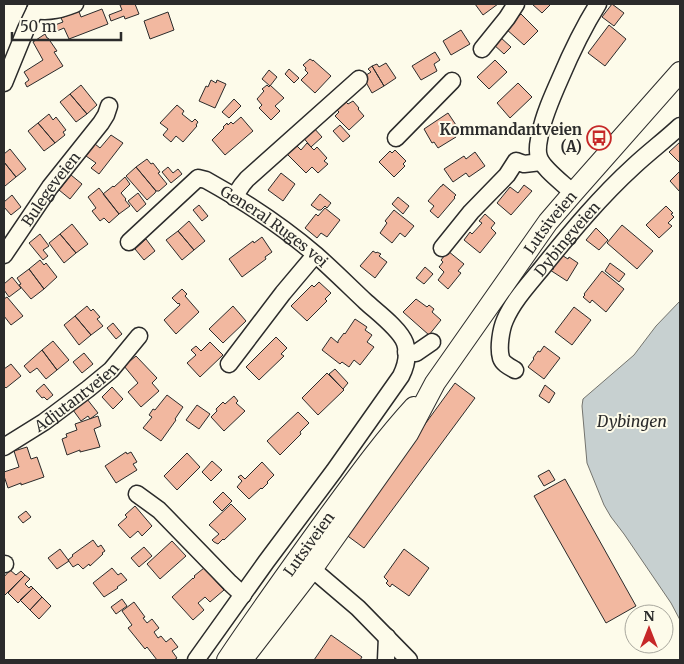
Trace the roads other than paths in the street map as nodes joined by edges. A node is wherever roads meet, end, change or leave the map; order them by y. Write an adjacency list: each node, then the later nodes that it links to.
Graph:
1 (75, 4): 4 (street)
2 (516, 4): 5 (street)
3 (598, 4): 13 (street)
4 (36, 7): 9 (street)
5 (482, 49)
6 (680, 72): 14 (main road, Lutsiveien)
7 (359, 79): 15 (street)
8 (452, 81): 12 (street)
9 (4, 83)
10 (109, 106): 18 (street, Bulegeveien)
11 (680, 126): 24 (street, Dybingveien)
12 (396, 138)
13 (541, 162): 14 (street); 17 (street)
14 (573, 192): 27 (main road, Lutsiveien)
15 (234, 197): 16 (street, General Ruges vei); 19 (street, General Ruges vei)
16 (129, 242)
17 (442, 248)
18 (4, 255)
19 (315, 255): 22 (street, General Ruges vei); 23 (street)
20 (138, 336): 25 (street, Adjutantveien)
21 (432, 342): 22 (street)
22 (406, 352): 28 (street)
23 (229, 364)
24 (515, 370)
25 (4, 447)
26 (137, 494): 28 (street)
27 (305, 563): 29 (street); 31 (main road, Lutsiveien); 32 (main road, Lutsiveien)
28 (243, 595): 30 (street)
29 (387, 637): 33 (street); 34 (street)
30 (196, 660)
31 (226, 660)
32 (242, 660)
33 (386, 660)
34 (409, 660)

